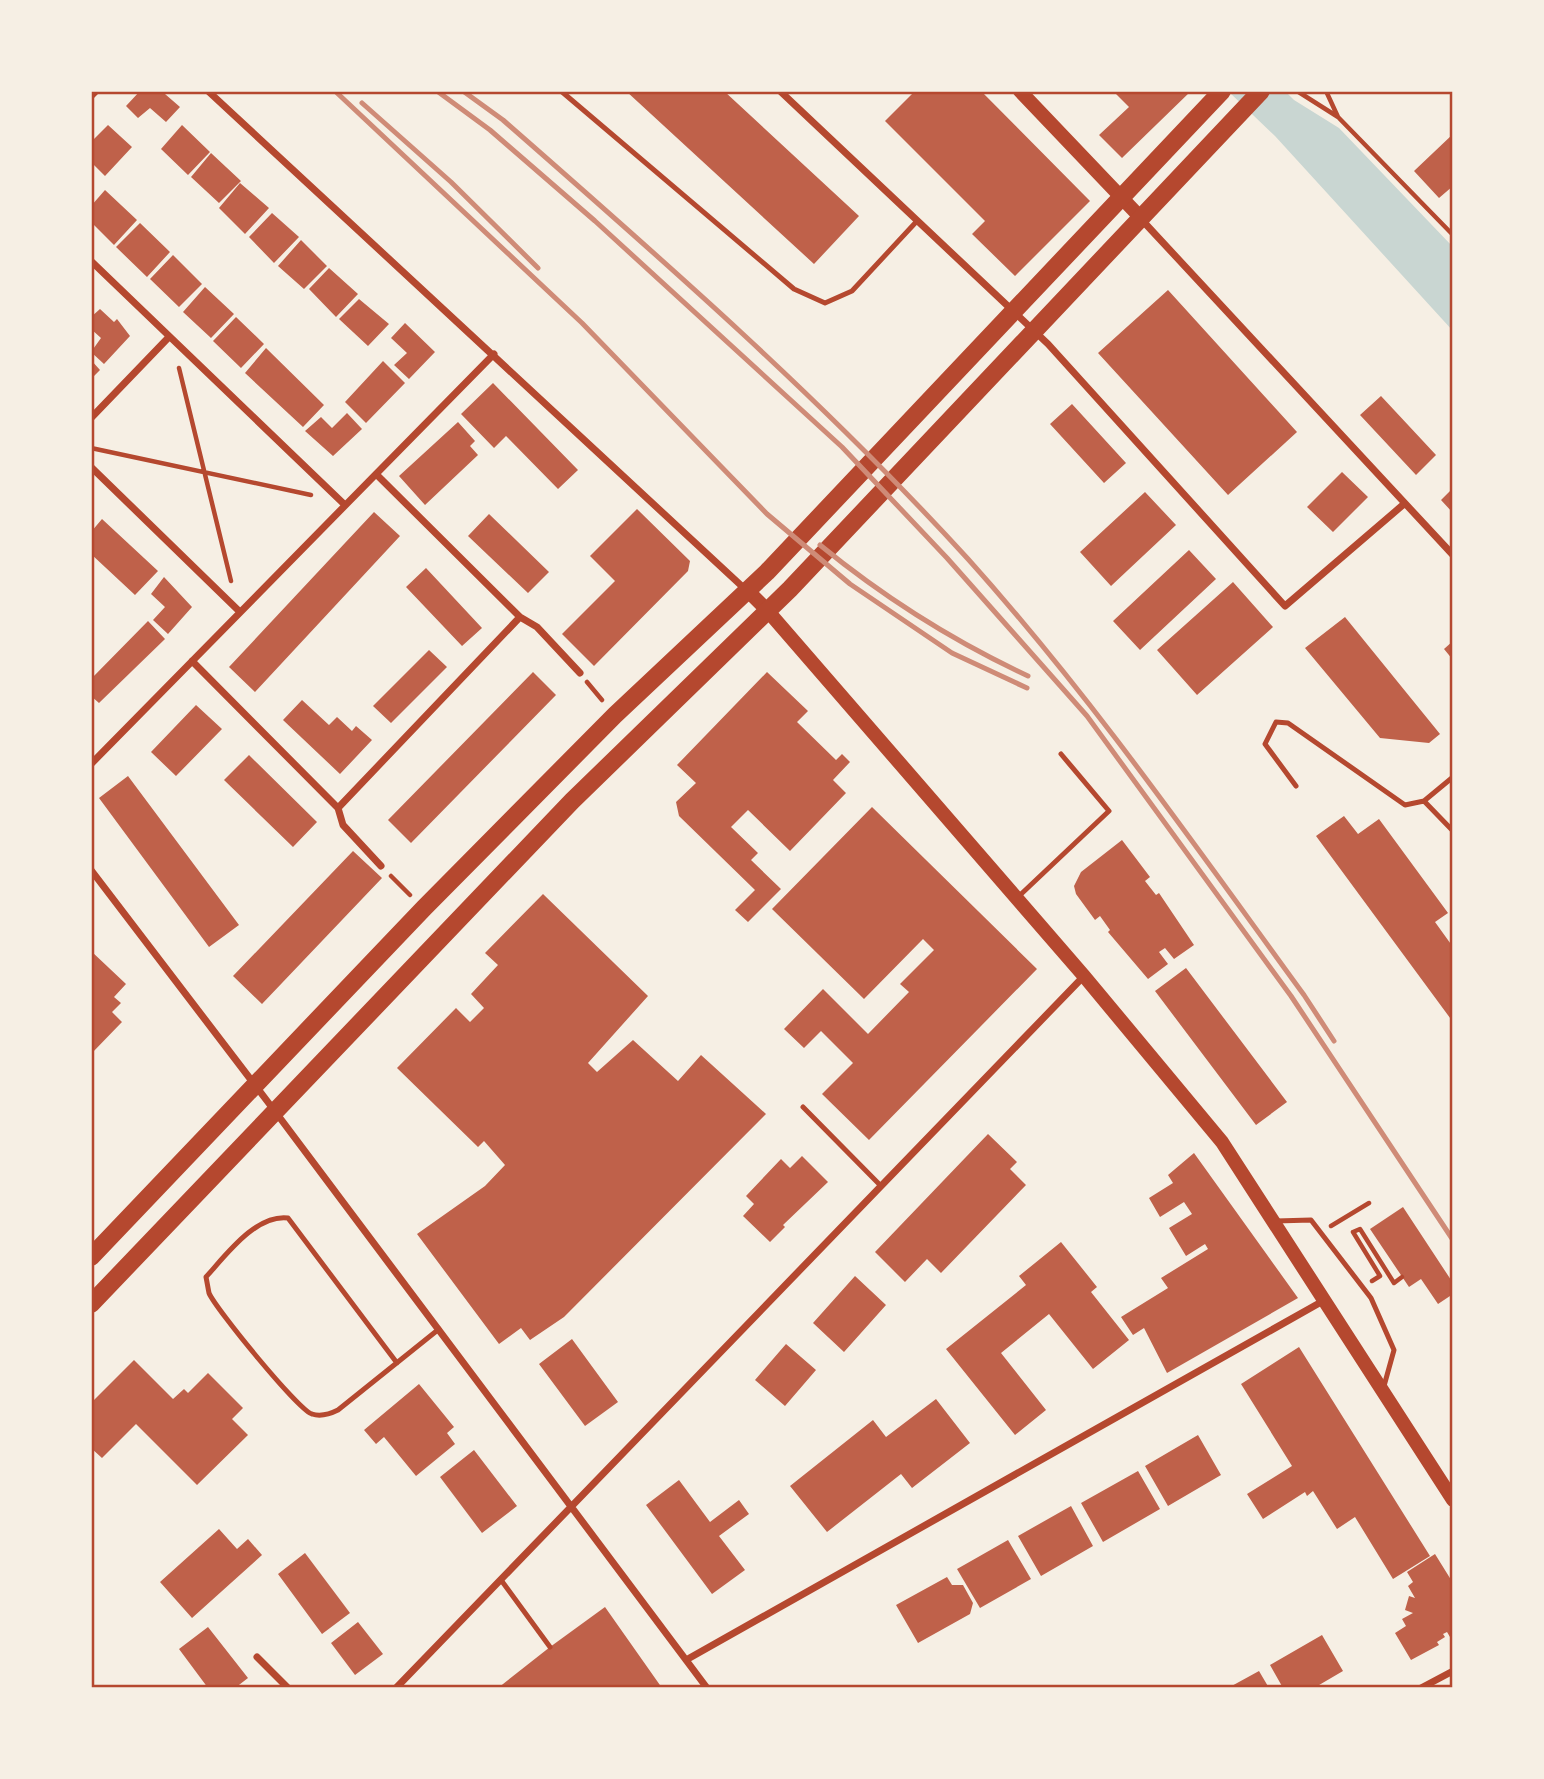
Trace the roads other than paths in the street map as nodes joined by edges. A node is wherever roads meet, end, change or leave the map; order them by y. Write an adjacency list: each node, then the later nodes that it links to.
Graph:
1 (96, 91): 8 (street)
2 (208, 91): 14 (street)
3 (561, 91): 11 (lane)
4 (780, 91): 11 (street)
5 (1020, 91): 9 (main road)
6 (1222, 91): 9 (highway)
7 (1261, 91): 10 (highway)
8 (91, 96)
9 (1119, 199): 10 (main road); 21 (highway)
10 (1140, 218): 18 (street); 22 (highway)
11 (917, 221): 18 (street)
12 (91, 261): 13 (street)
13 (169, 338): 15 (street); 19 (street)
14 (494, 354): 17 (street); 21 (street)
15 (91, 418)
16 (91, 467): 23 (street)
17 (376, 474): 19 (street); 24 (street)
18 (1404, 504): 20 (street)
19 (345, 505): 23 (street)
20 (1453, 555)
21 (747, 590): 22 (main road); 38 (highway)
22 (767, 610): 36 (main road); 40 (highway)
23 (240, 612): 25 (street)
24 (520, 617): 26 (street); 32 (street)
25 (192, 661): 28 (street); 32 (street)
26 (580, 673)
27 (1060, 754): 36 (lane)
28 (91, 764)
29 (1453, 777): 31 (lane)
30 (1296, 786): 31 (lane)
31 (1424, 801): 33 (lane)
32 (338, 808): 34 (street)
33 (1453, 831)
34 (381, 866)
35 (91, 870): 38 (street)
36 (1016, 898): 37 (main road)
37 (1084, 976): 41 (street); 42 (main road)
38 (255, 1085): 40 (street); 43 (highway)
39 (803, 1107): 41 (lane)
40 (274, 1110): 45 (highway); 46 (street)
41 (881, 1186): 50 (street)
42 (1273, 1222): 44 (main road); 48 (lane)
43 (91, 1257)
44 (1323, 1301): 48 (main road); 54 (street)
45 (91, 1304)
46 (439, 1329): 47 (lane); 50 (street)
47 (397, 1363): 47 (lane)
48 (1382, 1391): 49 (main road)
49 (1453, 1500)
50 (572, 1507): 51 (street); 54 (street)
51 (501, 1580): 52 (lane); 57 (street)
52 (550, 1647)
53 (257, 1657): 56 (street)
54 (685, 1660): 58 (street)
55 (1453, 1671): 59 (street)
56 (288, 1688)
57 (396, 1688)
58 (706, 1688)
59 (1421, 1688)

